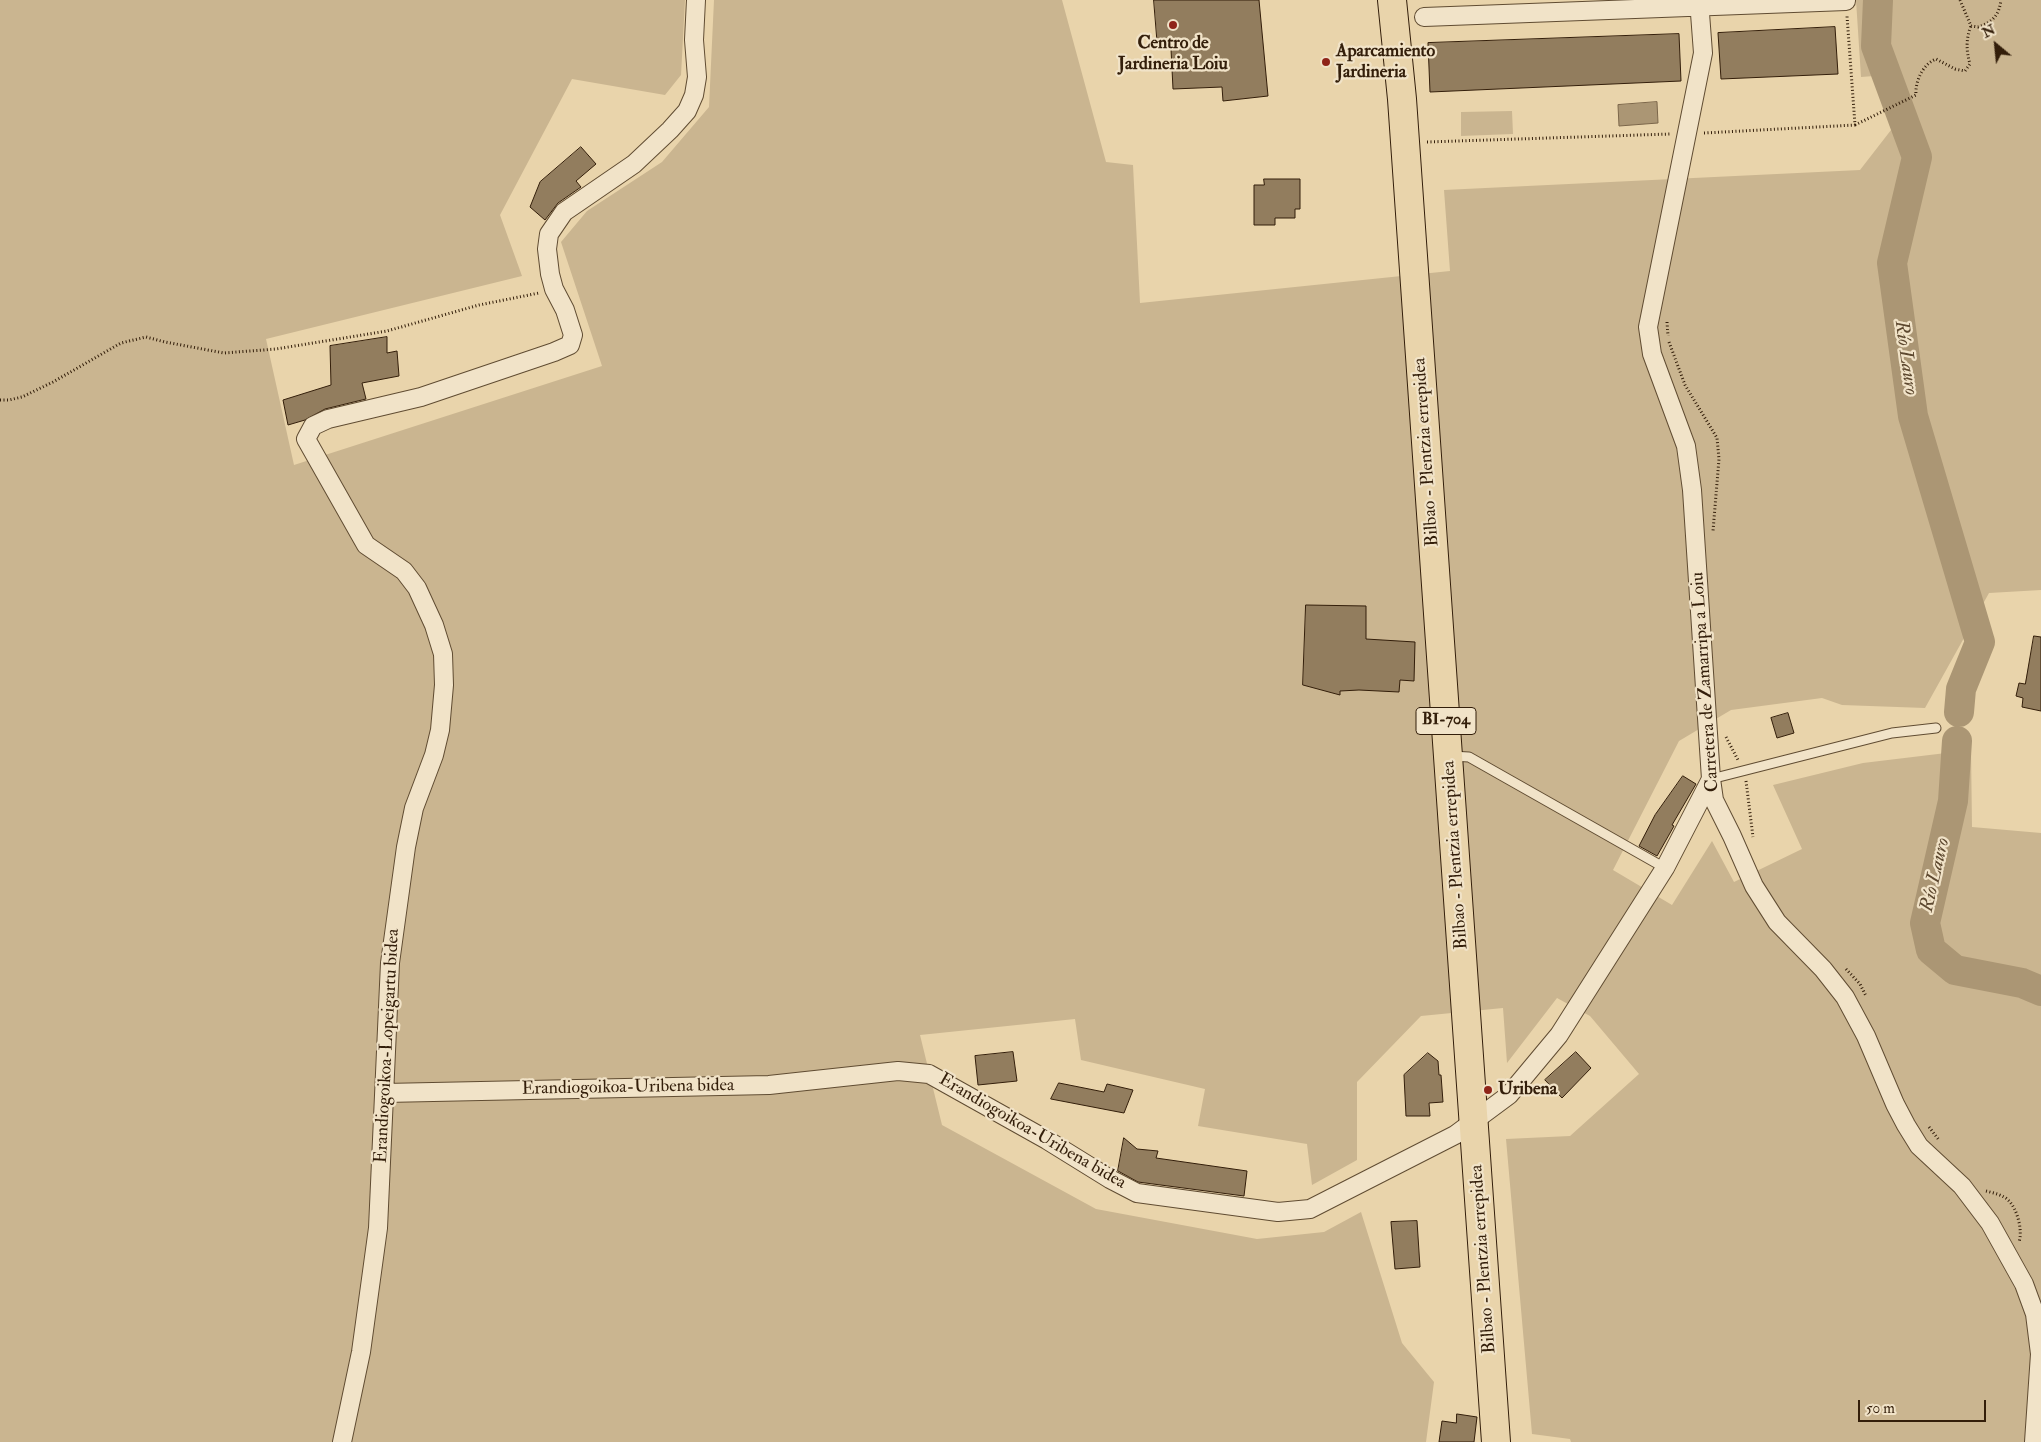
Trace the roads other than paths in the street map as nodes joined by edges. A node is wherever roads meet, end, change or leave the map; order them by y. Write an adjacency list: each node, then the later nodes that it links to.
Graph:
1 (696, 0): 11 (street, Erandiogoikoa-Lopeigartu bidea)
2 (1392, 0): 8 (main road, Bilbao - Plentzia errepidea / BI-704)
3 (1792, 1): 4 (street); 5 (street)
4 (1846, 1)
5 (1699, 3): 6 (street); 9 (street, Carretera de Zamarripa a Loiu)
6 (1424, 17)
7 (1936, 728): 9 (lane)
8 (1448, 756): 10 (lane); 12 (main road, Bilbao - Plentzia errepidea / BI-704)
9 (1710, 779): 10 (street, Erandiogoikoa-Uribena bidea); 15 (street, Carretera de Zamarripa a Loiu)
10 (1665, 868): 12 (street, Erandiogoikoa-Uribena bidea)
11 (385, 1094): 12 (street, Erandiogoikoa-Uribena bidea); 13 (street, Erandiogoikoa-Lopeigartu bidea)
12 (1475, 1120): 14 (main road, Bilbao - Plentzia errepidea / BI-704)
13 (342, 1442)
14 (1496, 1442)
15 (2034, 1442)

